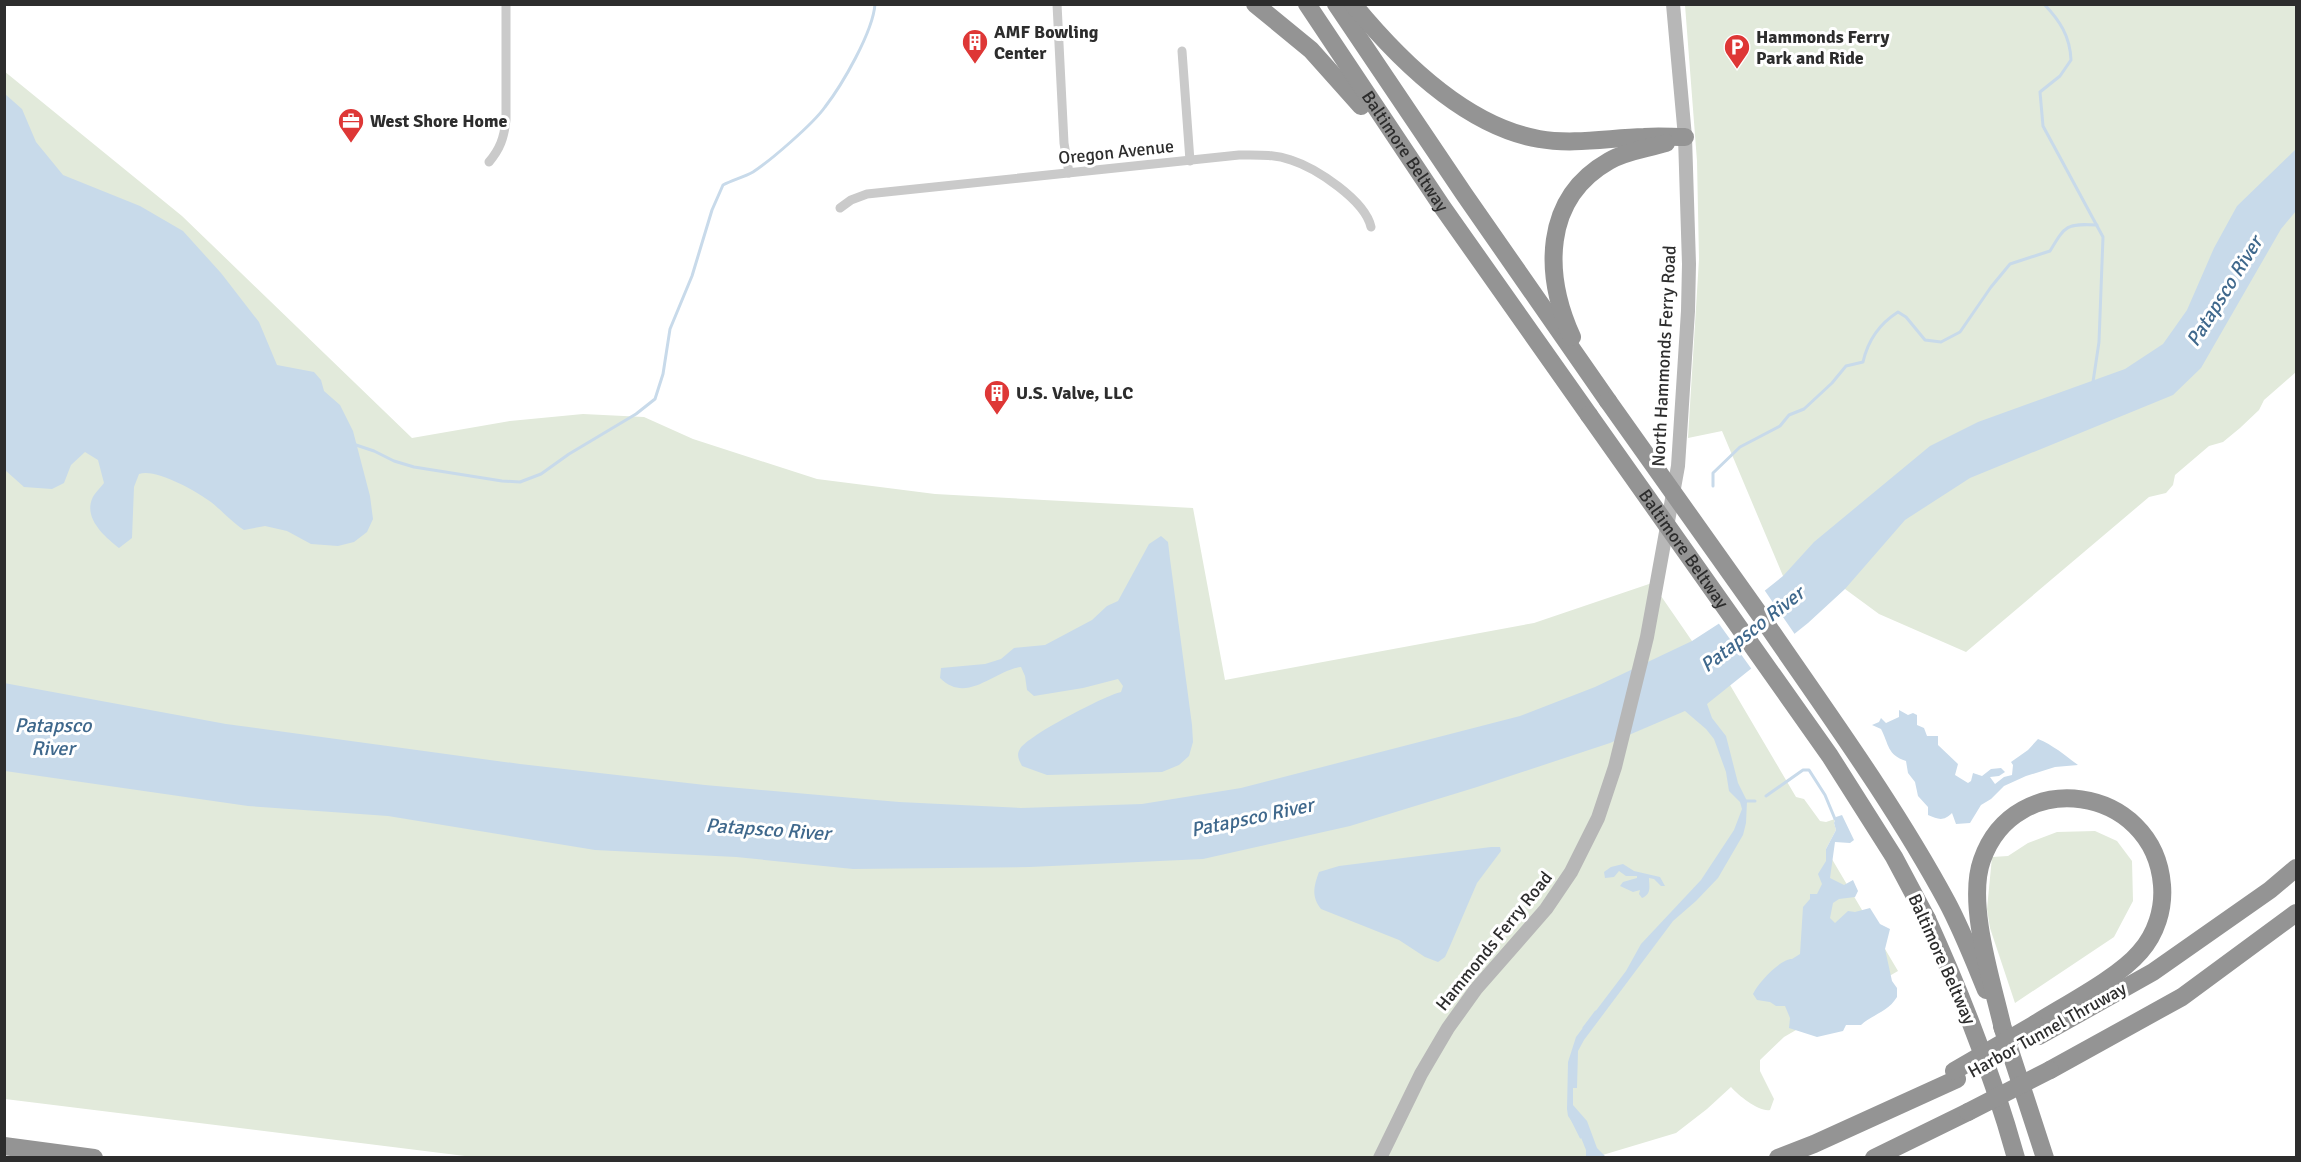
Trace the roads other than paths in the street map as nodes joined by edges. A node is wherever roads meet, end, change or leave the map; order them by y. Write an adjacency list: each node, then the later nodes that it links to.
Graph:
1 (506, 4): 11 (street)
2 (1057, 4): 12 (street)
3 (1255, 4): 14 (highway)
4 (1307, 4): 14 (highway, Baltimore Beltway)
5 (1336, 4): 16 (highway, Baltimore Beltway)
6 (1353, 4): 9 (highway)
7 (1673, 4): 9 (street, North Hammonds Ferry Road)
8 (1182, 51): 10 (street)
9 (1685, 137): 16 (highway); 17 (street, North Hammonds Ferry Road)
10 (1190, 161): 12 (street, Oregon Avenue); 15 (street, Oregon Avenue)
11 (489, 162)
12 (1069, 173): 13 (street, Oregon Avenue)
13 (840, 208)
14 (1443, 208): 28 (highway, Baltimore Beltway, bridge)
15 (1371, 227)
16 (1594, 382): 20 (highway, Baltimore Beltway, bridge)
17 (1647, 637): 25 (street, Hammonds Ferry Road)
18 (2296, 868): 21 (highway, Harbor Tunnel Thruway)
19 (2296, 913): 27 (highway, Harbor Tunnel Thruway, bridge)
20 (2003, 1029): 21 (highway); 23 (highway, Baltimore Beltway)
21 (2037, 1030): 26 (highway, Harbor Tunnel Thruway)
22 (4, 1146): 24 (highway)
23 (2045, 1157)
24 (94, 1158)
25 (1380, 1158)
26 (1778, 1158)
27 (1874, 1158)
28 (2016, 1158)

